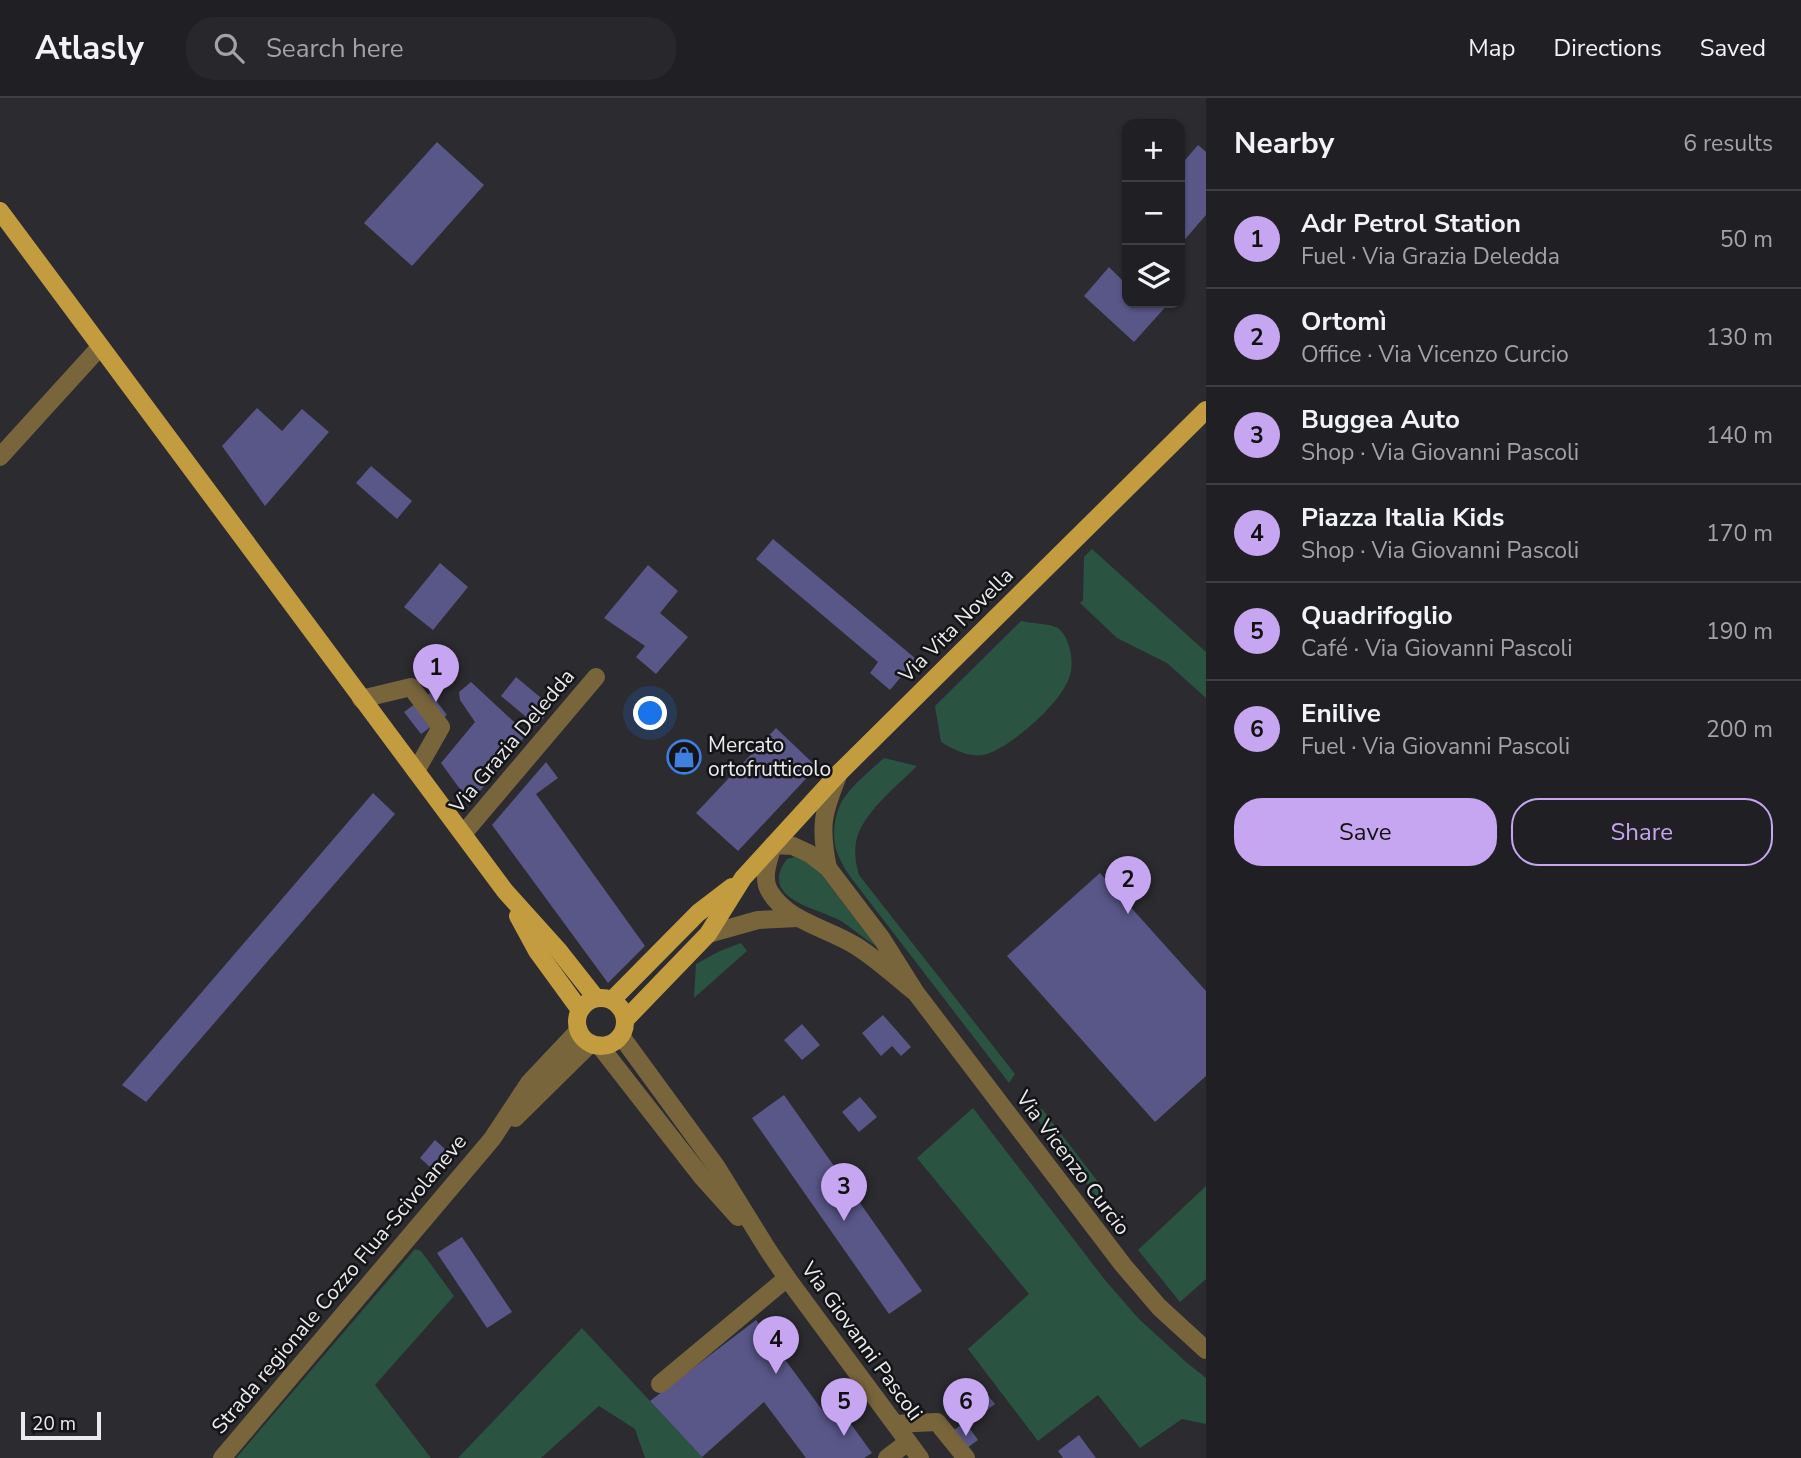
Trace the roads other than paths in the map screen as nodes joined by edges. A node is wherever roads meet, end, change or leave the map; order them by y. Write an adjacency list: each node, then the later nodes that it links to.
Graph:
1 (0, 211): 2 (main road)
2 (100, 347): 4 (street); 6 (main road)
3 (1206, 410): 8 (main road, Via Vita Novella)
4 (0, 457)
5 (596, 677): 9 (street, Via Grazia Deledda)
6 (361, 699): 7 (main road); 7 (street)
7 (416, 771): 9 (main road)
8 (840, 772): 10 (main road, Via Vita Novella); 11 (street)
9 (463, 834): 13 (main road)
10 (773, 845): 11 (street); 12 (main road, Via Vita Novella); 14 (street)
11 (828, 868): 16 (street)
12 (743, 878): 15 (main road); 17 (main road)
13 (505, 891): 17 (main road); 18 (main road)
14 (798, 918): 15 (street); 16 (street)
15 (708, 934): 19 (main road)
16 (916, 993): 23 (street, Via Vicenzo Curcio)
17 (604, 999): 18 (main road); 19 (main road)
18 (580, 1010): 20 (main road)
19 (623, 1028): 20 (main road); 21 (street)
20 (590, 1040): 21 (street); 27 (street, Strada regionale Cozzo Flua-Scivolaneve)
21 (768, 1250): 22 (street, Via Giovanni Pascoli)
22 (787, 1278): 24 (street); 25 (street, Via Giovanni Pascoli)
23 (1206, 1350)
24 (660, 1384)
25 (895, 1424): 26 (street, Via Giovanni Pascoli); 30 (street)
26 (908, 1442): 28 (street); 29 (street, Via Giovanni Pascoli)
27 (222, 1458)
28 (887, 1458)
29 (920, 1458)
30 (966, 1458)

